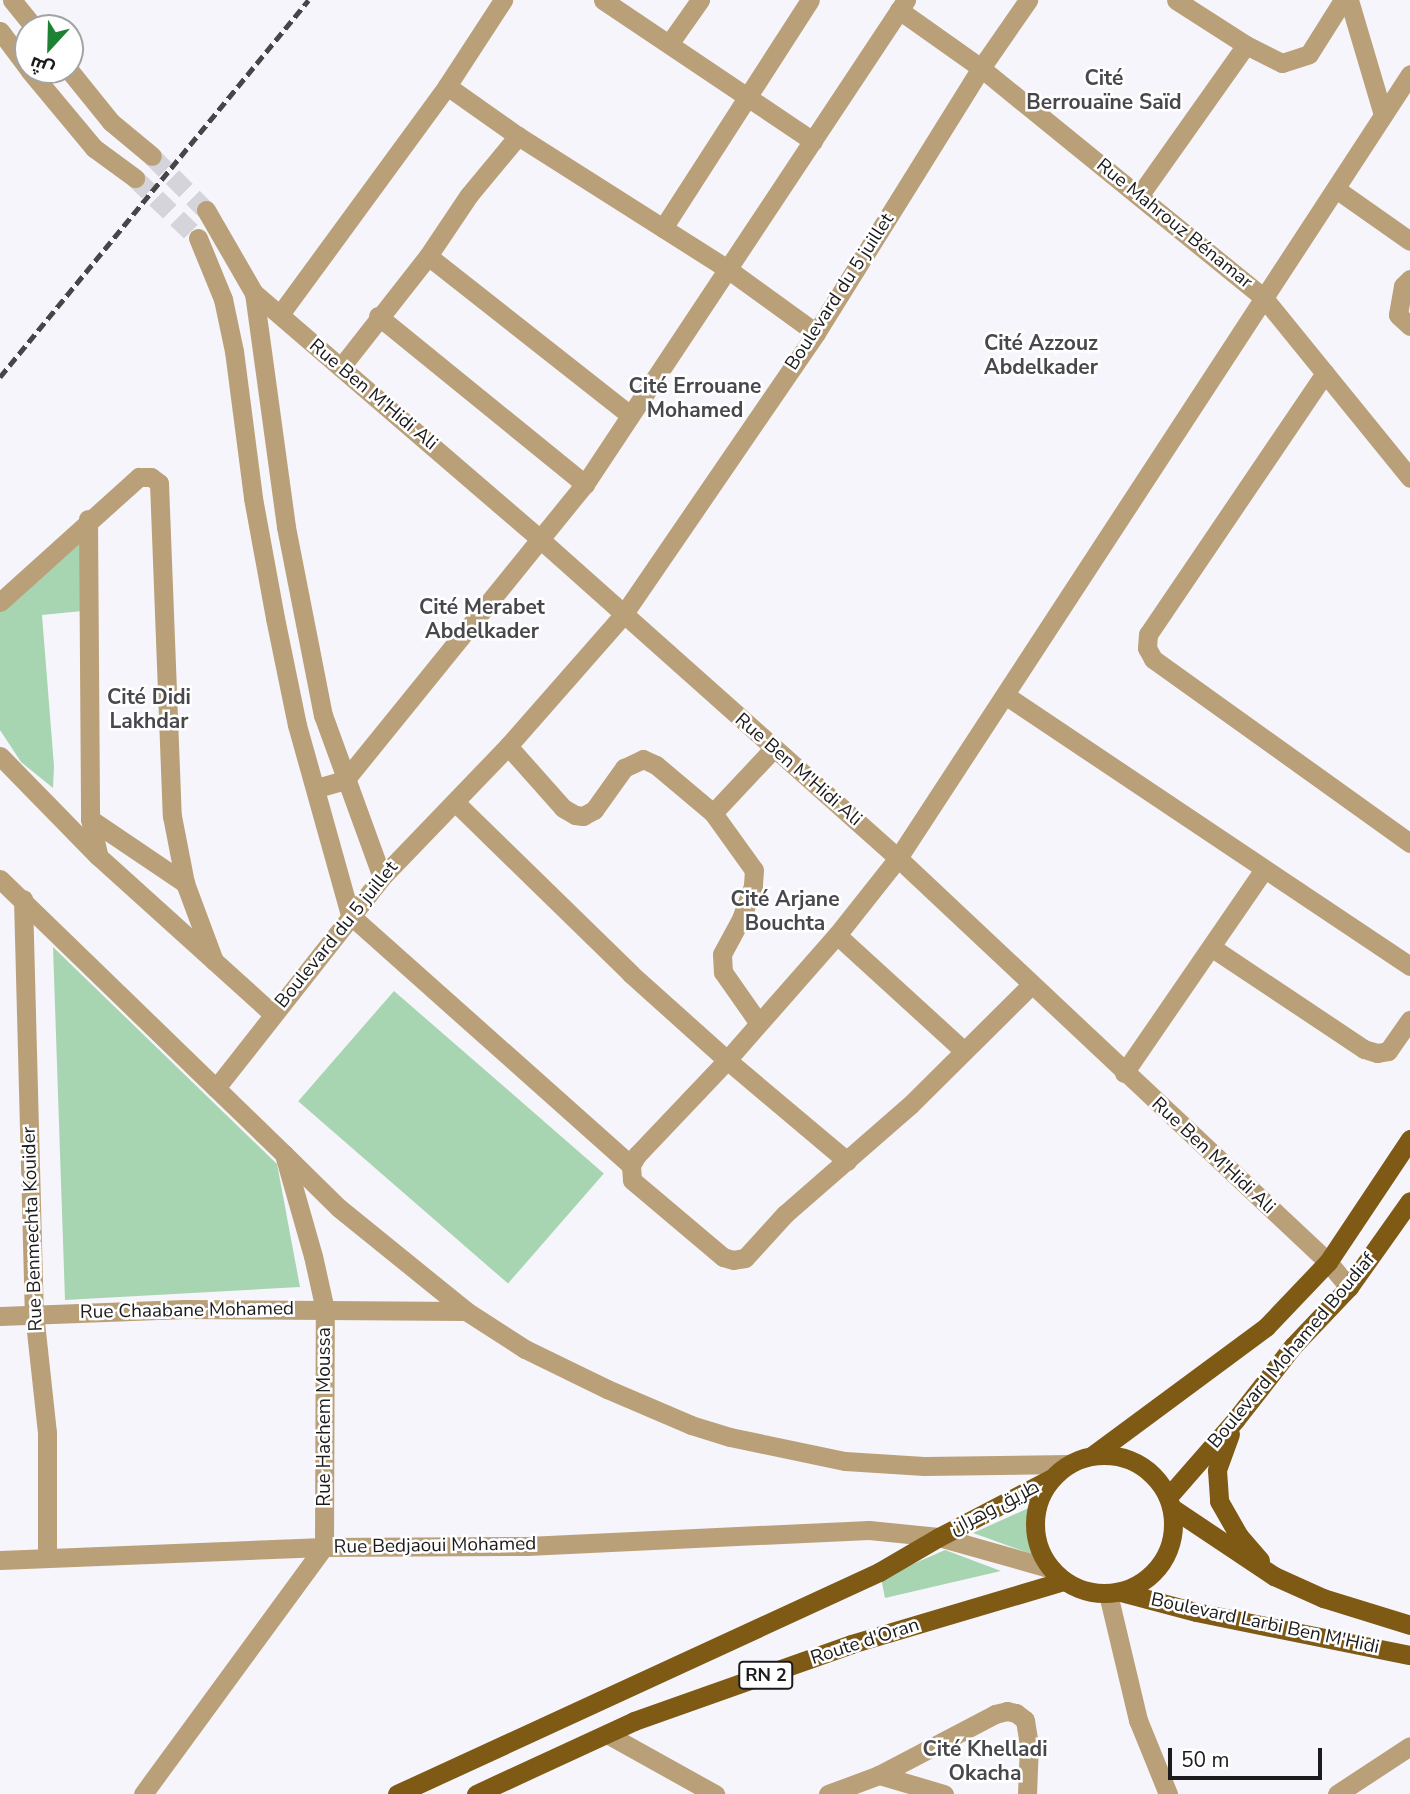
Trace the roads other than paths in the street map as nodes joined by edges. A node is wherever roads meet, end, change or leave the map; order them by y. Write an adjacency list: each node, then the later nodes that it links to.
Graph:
1 (12, 0): 11 (street)
2 (503, 0): 20 (street)
3 (603, 0): 13 (street)
4 (699, 0): 13 (street)
5 (810, 0): 21 (street)
6 (1028, 0): 16 (street, Boulevard du 5 juillet)
7 (1176, 0): 14 (street)
8 (1343, 0): 14 (street)
9 (1349, 0): 22 (street)
10 (902, 5): 16 (street, Rue Mahrouz Bénamar); 24 (street)
11 (24, 14)
12 (0, 31): 15 (street)
13 (669, 44): 21 (street)
14 (1246, 46): 28 (street)
15 (14, 49)
16 (981, 68): 28 (street, Rue Mahrouz Bénamar); 41 (street, Boulevard du 5 juillet)
17 (1410, 74): 22 (street)
18 (41, 84): 26 (street)
19 (80, 84): 25 (street)
20 (447, 86): 23 (street); 38 (street)
21 (748, 97): 24 (street); 30 (street)
22 (1383, 115): 27 (street)
23 (518, 136): 30 (street); 33 (street)
24 (813, 141): 34 (street)
25 (152, 156)
26 (135, 178)
27 (1336, 189): 32 (street); 37 (street)
28 (1139, 196): 37 (street, Rue Mahrouz Bénamar)
29 (206, 209): 36 (street)
30 (663, 228): 34 (street)
31 (198, 238): 56 (street)
32 (1410, 241)
33 (428, 256): 39 (street); 44 (street)
34 (729, 270): 41 (street); 44 (street)
35 (1410, 279): 40 (street)
36 (254, 293): 38 (street, Rue Ben M'Hidi Ali); 55 (street)
37 (1263, 297): 43 (street, Rue Mahrouz Bénamar); 51 (street)
38 (281, 313): 42 (street, Rue Ben M'Hidi Ali)
39 (378, 316): 42 (street); 46 (street)
40 (1410, 326)
41 (816, 333): 50 (street, Boulevard du 5 juillet)
42 (341, 367): 48 (street, Rue Ben M'Hidi Ali)
43 (1325, 373): 45 (street, Rue Mahrouz Bénamar); 60 (street)
44 (630, 415): 46 (street)
45 (1410, 478)
46 (585, 484): 48 (street)
47 (88, 519): 49 (street); 59 (street); 66 (street)
48 (541, 540): 50 (street, Rue Ben M'Hidi Ali); 55 (street)
49 (0, 602)
50 (623, 615): 52 (street, Boulevard du 5 juillet); 53 (street, Rue Ben M'Hidi Ali)
51 (1005, 695): 62 (street); 63 (street)
52 (508, 746): 57 (street, Boulevard du 5 juillet); 58 (street)
53 (773, 749): 58 (street); 62 (street, Rue Ben M'Hidi Ali)
54 (0, 756): 61 (street)
55 (345, 780): 56 (street); 64 (street)
56 (317, 788): 68 (street)
57 (455, 802): 64 (street, Boulevard du 5 juillet); 78 (street)
58 (713, 813): 76 (street)
59 (90, 819): 61 (street); 66 (street)
60 (1410, 843)
61 (98, 856): 71 (street)
62 (898, 858): 69 (street); 73 (street, Rue Ben M'Hidi Ali)
63 (1264, 869): 70 (street); 72 (street)
64 (382, 877): 68 (street, Boulevard du 5 juillet)
65 (0, 879): 67 (street)
66 (185, 883): 71 (street)
67 (23, 899): 80 (street); 90 (street, Rue Benmechta Kouider)
68 (350, 915): 74 (street, Boulevard du 5 juillet); 84 (street)
69 (837, 935): 76 (street); 77 (street)
70 (1211, 947): 75 (street); 79 (street)
71 (214, 961): 74 (street)
72 (1410, 966)
73 (1031, 985): 77 (street); 79 (street, Rue Ben M'Hidi Ali)
74 (273, 1014): 80 (street, Boulevard du 5 juillet)
75 (1410, 1020)
76 (758, 1022): 78 (street)
77 (964, 1051): 83 (street)
78 (727, 1060): 83 (street); 84 (street)
79 (1124, 1073): 86 (street, Rue Ben M'Hidi Ali)
80 (216, 1088): 82 (street)
81 (1410, 1139): 86 (main road, Boulevard Mohamed Boudiaf)
82 (284, 1154): 88 (street, Rue Hachem Moussa); 89 (street)
83 (847, 1161): 84 (street)
84 (631, 1165)
85 (1410, 1200): 87 (main road, Boulevard Mohamed Boudiaf)
86 (1328, 1262): 87 (street, Rue Ben M'Hidi Ali); 93 (main road, Boulevard Mohamed Boudiaf)
87 (1349, 1287): 92 (main road, Boulevard Mohamed Boudiaf)
88 (325, 1310): 89 (street, Rue Chaabane Mohamed); 90 (street, Rue Chaabane Mohamed); 98 (street, Rue Hachem Moussa)
89 (466, 1311): 94 (street)
90 (34, 1313): 91 (street, Rue Chaabane Mohamed); 99 (street, Rue Benmechta Kouider)
91 (0, 1316)
92 (1236, 1419): 96 (main road, Boulevard Mohamed Boudiaf); 102 (main road)
93 (1093, 1455): 94 (main road); 96 (main road)
94 (1070, 1464): 95 (main road)
95 (1051, 1479): 97 (main road, طريق وهران / RN 2); 101 (main road)
96 (1170, 1503): 102 (main road, Boulevard Larbi Ben M'Hidi); 103 (main road)
97 (939, 1537): 98 (street, Rue Bedjaoui Mohamed); 101 (street, Rue Bedjaoui Mohamed); 110 (main road, RN 2)
98 (324, 1547): 99 (street, Rue Bedjaoui Mohamed); 109 (street)
99 (47, 1558): 100 (street, Rue Bedjaoui Mohamed)
100 (0, 1560)
101 (1058, 1575): 103 (main road); 106 (main road, Route d'Oran / RN 2)
102 (1274, 1576): 104 (main road, Boulevard Larbi Ben M'Hidi)
103 (1114, 1593): 105 (main road, Boulevard Larbi Ben M'Hidi); 116 (street)
104 (1410, 1625)
105 (1410, 1655)
106 (607, 1734): 111 (main road, Route d'Oran / RN 2); 112 (street)
107 (1410, 1746): 117 (street)
108 (879, 1775): 113 (street); 114 (street); 115 (street)
109 (143, 1794)
110 (397, 1794)
111 (477, 1794)
112 (715, 1794)
113 (828, 1794)
114 (944, 1794)
115 (1027, 1794)
116 (1168, 1794)
117 (1337, 1794)

